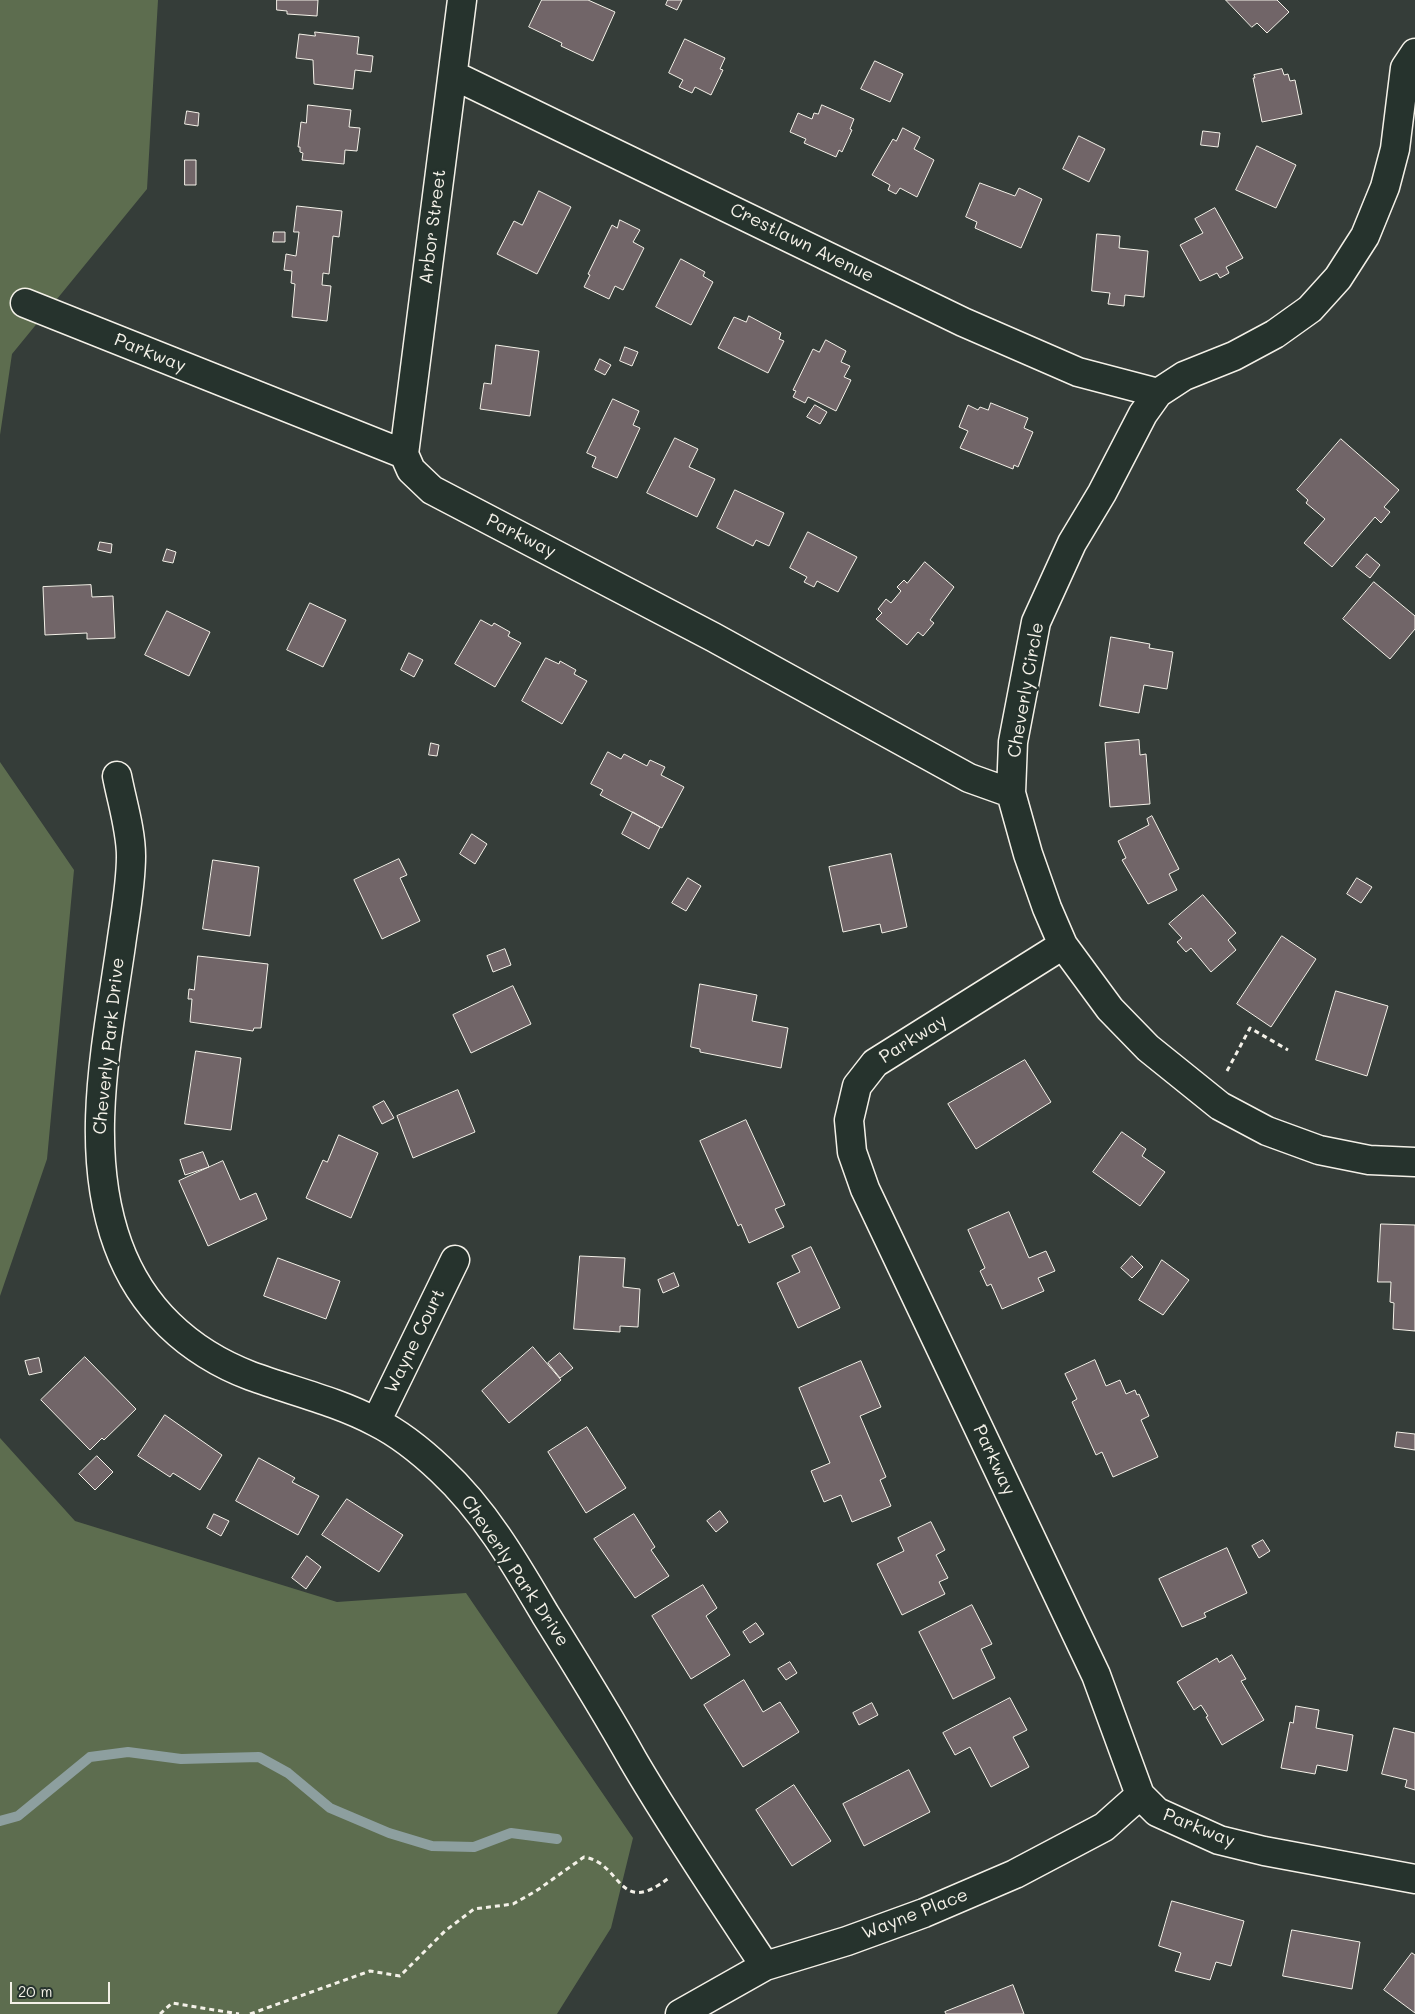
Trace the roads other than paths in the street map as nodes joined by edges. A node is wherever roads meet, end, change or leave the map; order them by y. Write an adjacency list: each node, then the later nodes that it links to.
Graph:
1 (462, 0): 3 (street, Arbor Street)
2 (1415, 53): 5 (street, Cheverly Circle)
3 (453, 76): 5 (street, Crestlawn Avenue); 6 (street, Arbor Street)
4 (26, 303): 6 (street, Parkway)
5 (1158, 393): 8 (street, Cheverly Circle)
6 (404, 454): 8 (street, Parkway)
7 (117, 776): 12 (street, Cheverly Park Drive)
8 (1011, 793): 9 (street, Cheverly Circle)
9 (1063, 945): 10 (street, Cheverly Circle); 13 (street, Parkway)
10 (1415, 1162)
11 (455, 1260): 12 (street, Wayne Court)
12 (376, 1422): 15 (street, Cheverly Park Drive)
13 (1140, 1795): 14 (street, Parkway); 15 (street, Wayne Place)
14 (1415, 1879)
15 (765, 1966): 16 (street, Wayne Place)
16 (680, 2014)

